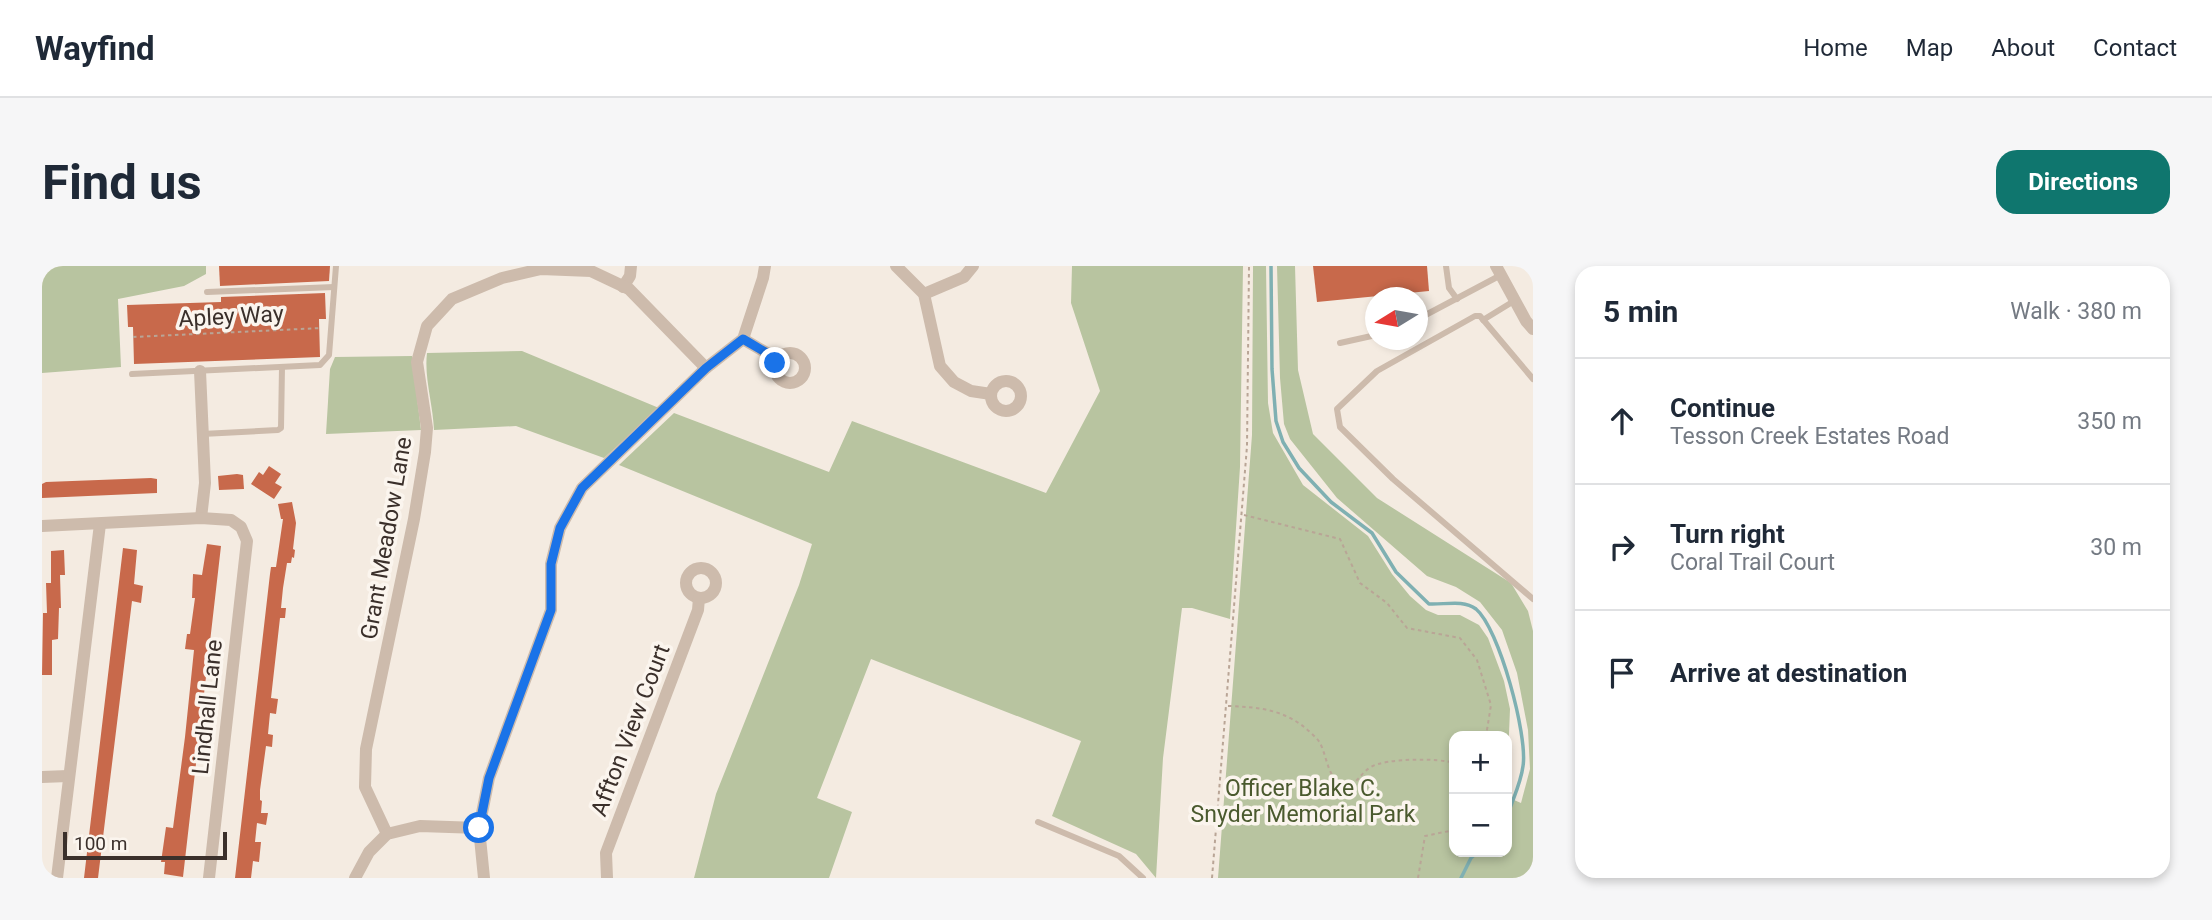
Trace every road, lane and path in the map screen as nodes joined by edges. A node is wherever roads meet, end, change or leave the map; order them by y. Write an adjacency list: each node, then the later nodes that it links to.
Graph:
1 (336, 266): 10 (lane)
2 (631, 266): 11 (street)
3 (765, 266): 22 (street)
4 (896, 266): 13 (street)
5 (973, 266): 13 (street)
6 (1249, 266): 32 (path)
7 (1446, 266): 14 (lane)
8 (602, 271): 11 (street, Grant Meadow Lane); 46 (street, Grant Meadow Lane)
9 (1499, 271): 14 (lane); 15 (street)
10 (334, 287): 12 (lane); 18 (lane)
11 (623, 287): 26 (street, Grant Meadow Lane)
12 (207, 292)
13 (923, 294): 30 (street)
14 (1457, 299): 16 (lane)
15 (1515, 300): 17 (lane); 19 (street)
16 (1428, 314)
17 (1483, 320): 29 (lane); 37 (lane)
18 (331, 327): 20 (path, Apley Way); 25 (lane)
19 (1533, 329)
20 (133, 337)
21 (1365, 337): 23 (lane)
22 (743, 339): 24 (street); 26 (street)
23 (1340, 343)
24 (777, 359)
25 (282, 367): 27 (lane); 31 (lane)
26 (706, 368): 44 (street)
27 (200, 371): 28 (lane); 31 (street)
28 (132, 374)
29 (1533, 379)
30 (991, 394)
31 (202, 434): 33 (street)
32 (1242, 515): 38 (path); 39 (path)
33 (201, 517): 34 (street); 48 (street, Lindhall Lane)
34 (100, 524): 35 (street); 41 (street)
35 (42, 526)
36 (699, 598): 51 (street, Affton View Court)
37 (1533, 599)
38 (1228, 706): 40 (path); 53 (path)
39 (1487, 731)
40 (1449, 762)
41 (68, 776): 42 (street); 47 (street)
42 (42, 777)
43 (1038, 822): 52 (lane)
44 (479, 828): 46 (street); 50 (street)
45 (1449, 831): 54 (path)
46 (387, 834): 49 (street)
47 (57, 878)
48 (209, 878)
49 (355, 878)
50 (484, 878)
51 (607, 878)
52 (1143, 878)
53 (1212, 878)
54 (1418, 878)

